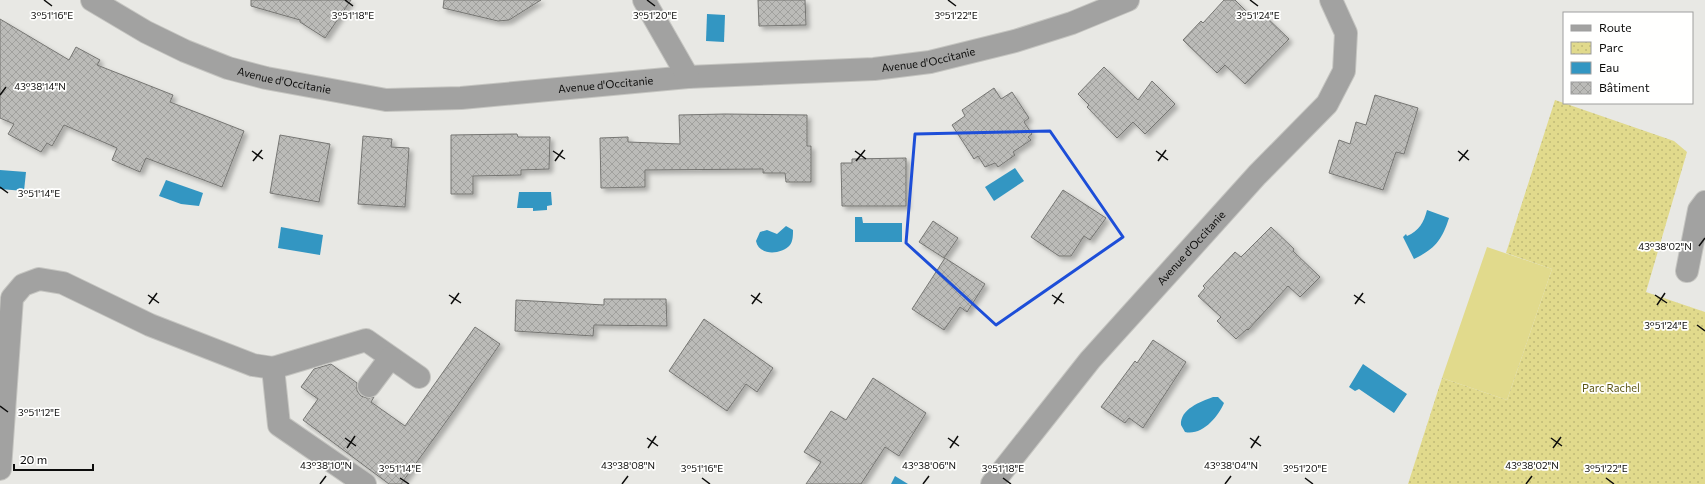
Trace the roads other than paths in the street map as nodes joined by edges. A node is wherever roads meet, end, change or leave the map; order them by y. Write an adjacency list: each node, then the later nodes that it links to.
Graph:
1 (92, 0): 5 (street, Avenue d'Occitanie)
2 (644, 0): 5 (street)
3 (1128, 0): 5 (street, Avenue d'Occitanie)
4 (1331, 0): 14 (street, Avenue d'Occitanie)
5 (688, 77)
6 (1705, 202): 7 (street)
7 (1687, 271)
8 (390, 358): 9 (street); 10 (street); 11 (street)
9 (273, 368): 12 (street); 13 (street)
10 (419, 377)
11 (369, 386)
12 (0, 469)
13 (365, 484)
14 (992, 484)

